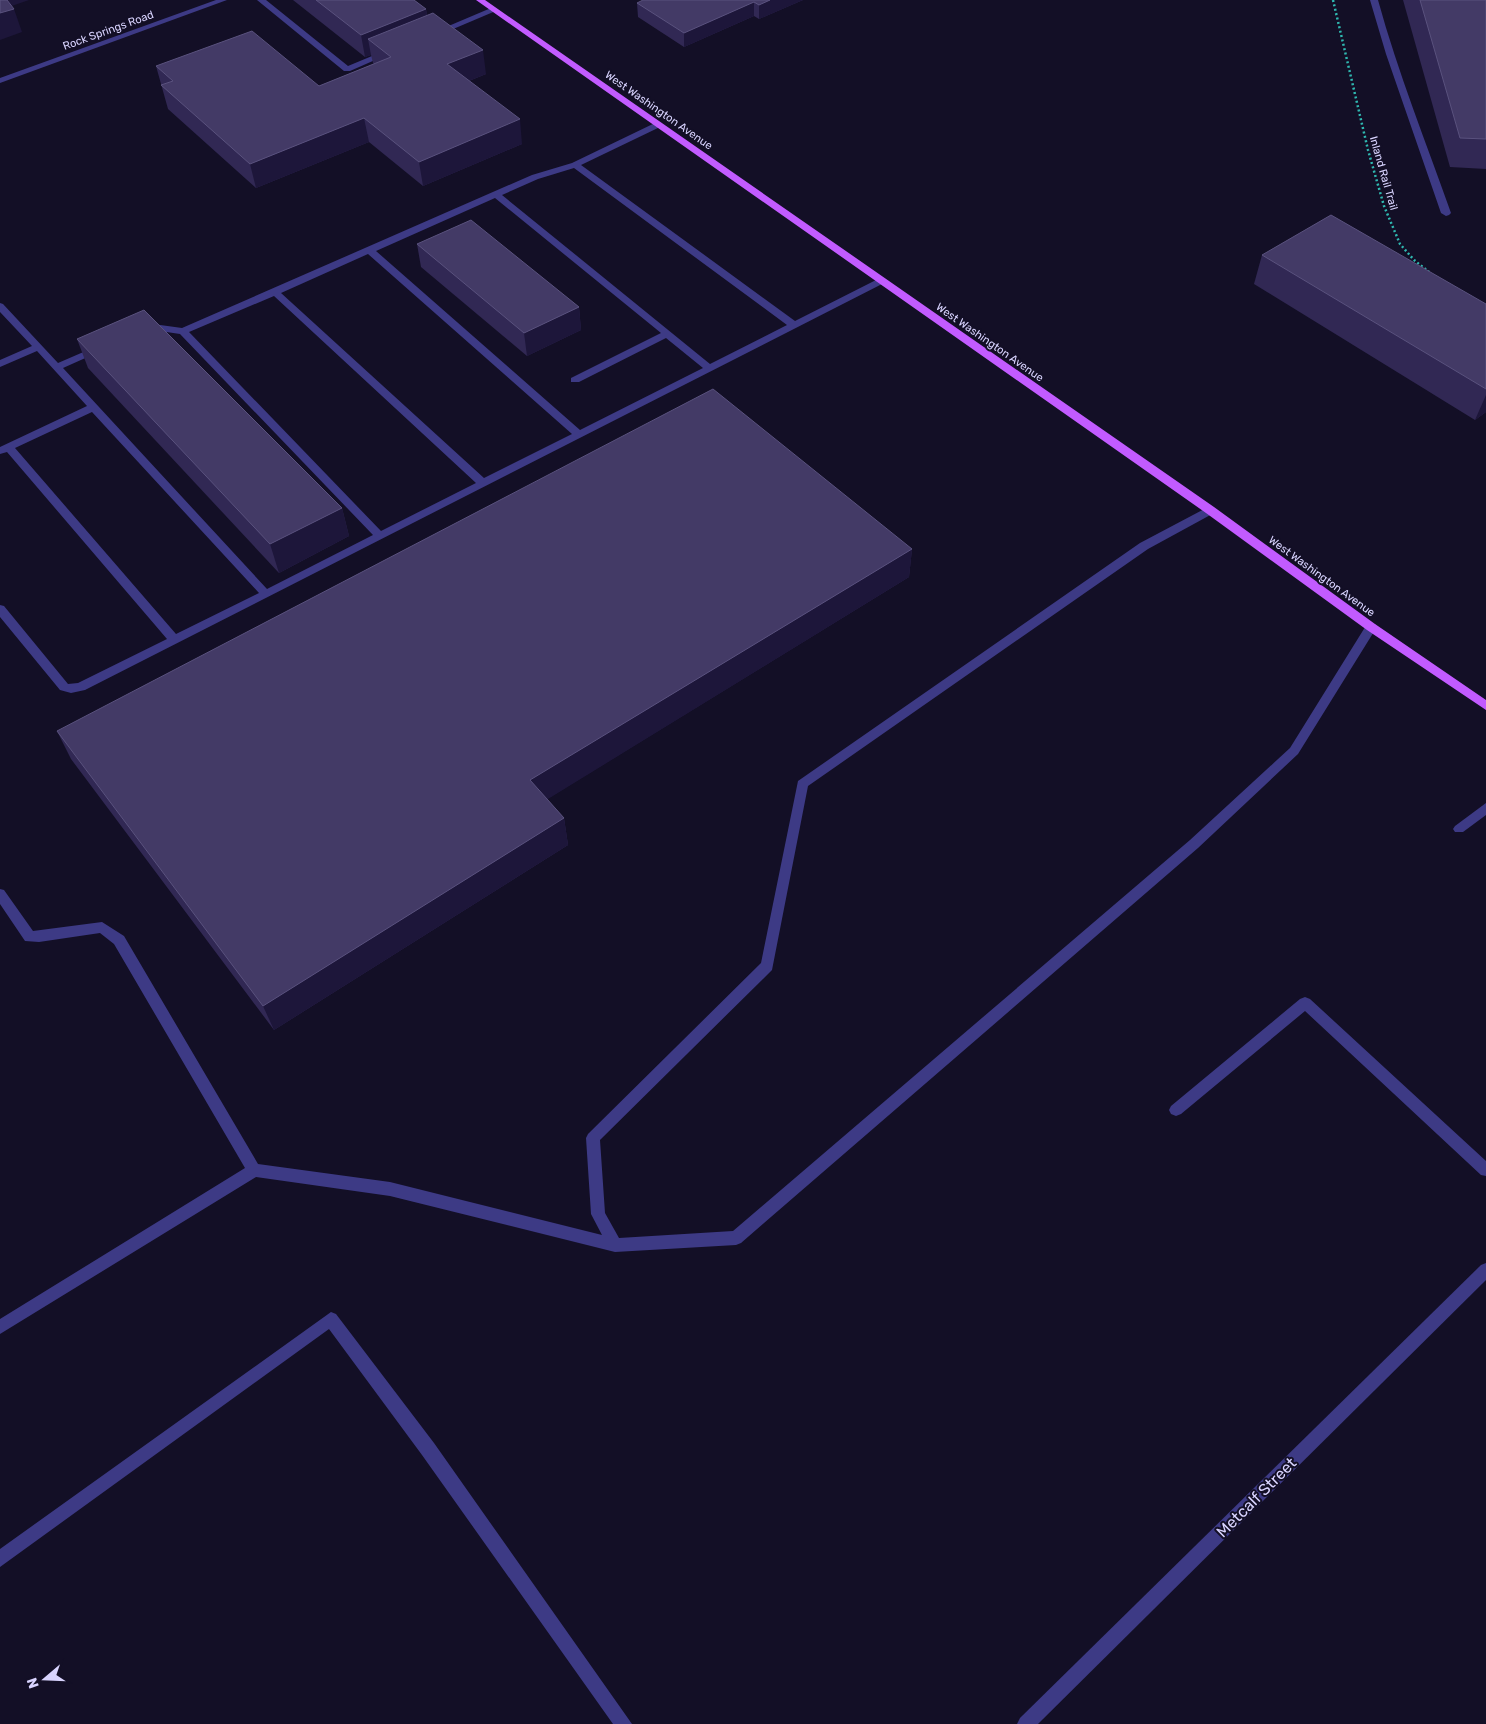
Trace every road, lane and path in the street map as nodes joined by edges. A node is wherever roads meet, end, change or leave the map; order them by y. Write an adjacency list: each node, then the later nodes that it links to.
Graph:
1 (223, 0): 9 (street, Rock Springs Road)
2 (261, 0): 8 (street)
3 (480, 0): 6 (main road, West Washington Avenue)
4 (1333, 0): 15 (path, Inland Rail Trail)
5 (1374, 0): 13 (street)
6 (494, 10): 7 (street); 10 (main road, West Washington Avenue)
7 (425, 38)
8 (399, 48)
9 (0, 81)
10 (657, 125): 11 (street); 16 (main road, West Washington Avenue)
11 (575, 165): 12 (street); 19 (street)
12 (496, 194): 14 (street); 22 (street)
13 (1446, 213)
14 (369, 250): 17 (street); 30 (street)
15 (1435, 275)
16 (881, 281): 19 (street); 33 (main road, West Washington Avenue)
17 (275, 292): 20 (street); 32 (street)
18 (0, 306): 24 (street)
19 (795, 326): 27 (street)
20 (183, 331): 21 (street); 34 (street)
21 (135, 332)
22 (668, 334): 27 (street); 28 (street)
23 (109, 344): 26 (street)
24 (38, 347): 25 (street); 26 (street)
25 (0, 364)
26 (57, 367): 29 (street)
27 (709, 368): 30 (street)
28 (575, 380)
29 (94, 407): 31 (street); 35 (street)
30 (579, 434): 32 (street)
31 (4, 449): 38 (street)
32 (483, 483): 34 (street)
33 (1210, 510): 37 (main road, West Washington Avenue); 46 (street)
34 (379, 535): 35 (street)
35 (266, 594): 38 (street)
36 (0, 609): 38 (street)
37 (1371, 627): 39 (main road, West Washington Avenue); 46 (street)
38 (174, 640)
39 (1486, 706)
40 (1486, 808): 41 (street)
41 (1459, 828)
42 (0, 894): 44 (street)
43 (1176, 1110): 45 (street)
44 (254, 1170): 46 (street); 48 (street)
45 (1486, 1170)
46 (615, 1245)
47 (1486, 1270): 51 (street, Metcalf Street)
48 (0, 1327)
49 (0, 1559): 50 (street)
50 (623, 1724)
51 (1026, 1724)

